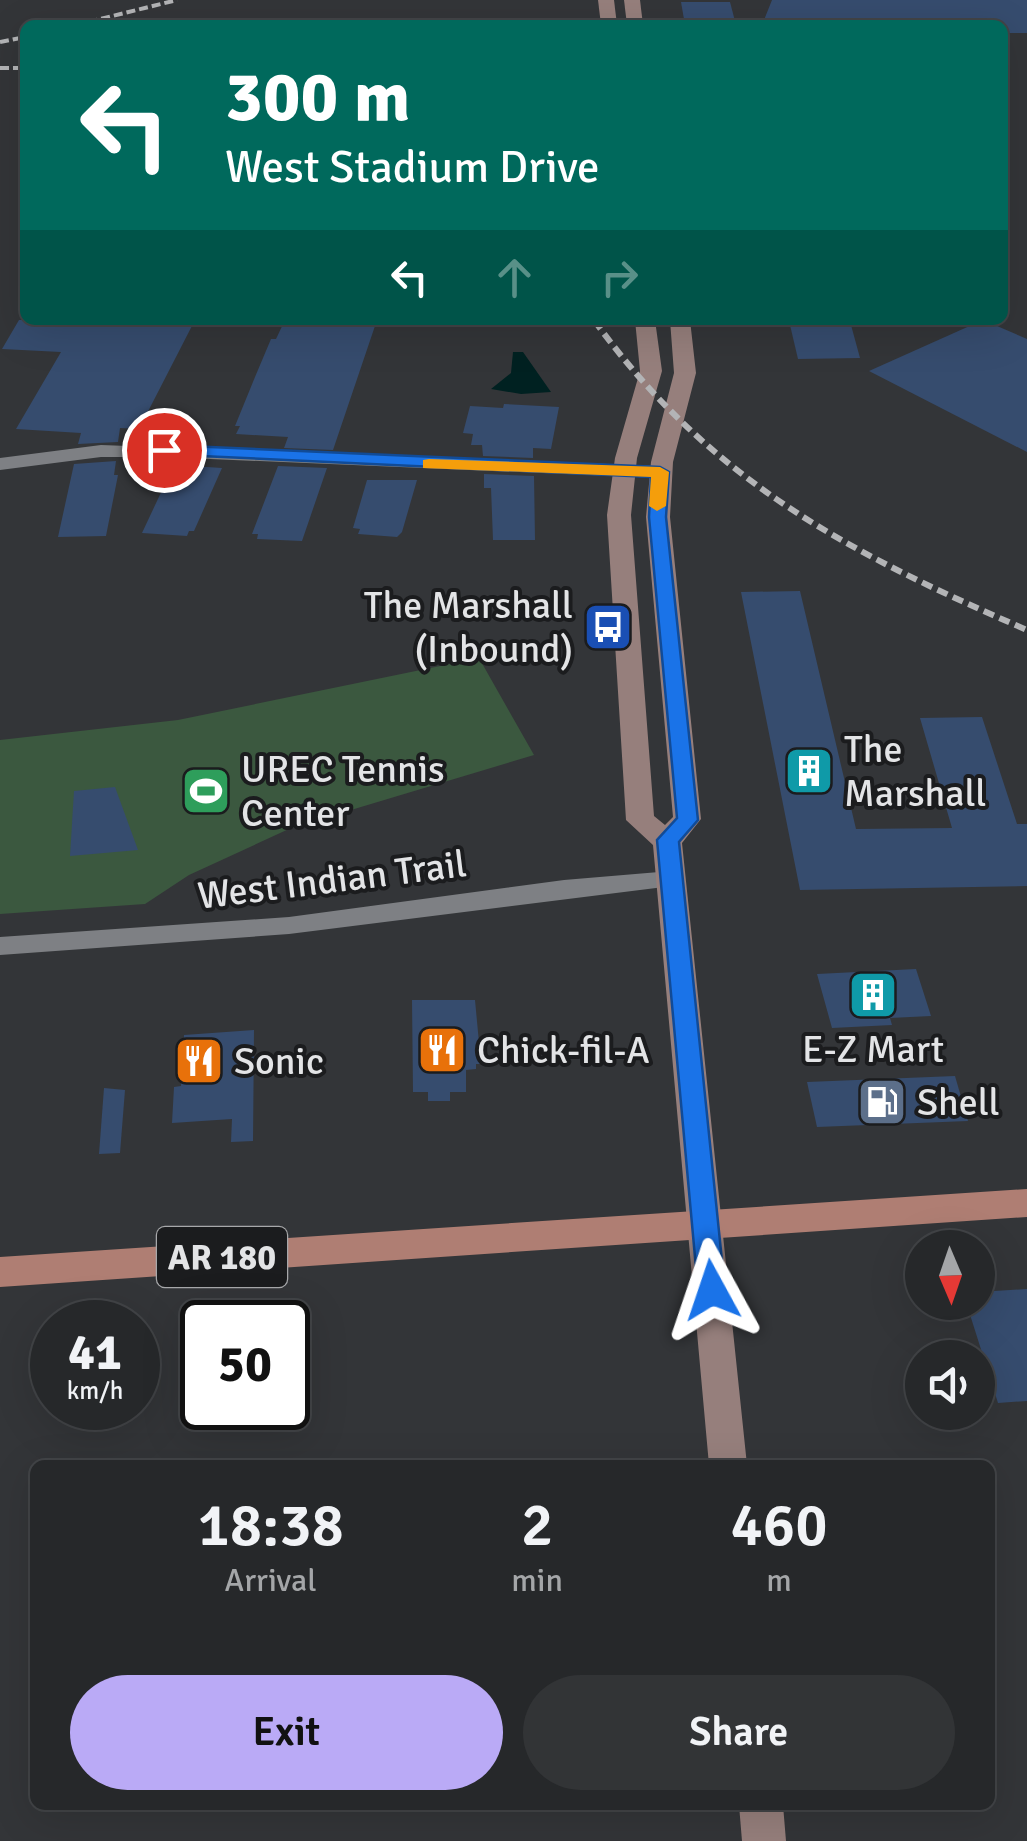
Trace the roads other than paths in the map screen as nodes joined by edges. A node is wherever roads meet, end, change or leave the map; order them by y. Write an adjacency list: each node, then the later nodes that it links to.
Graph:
1 (645, 325): 4 (main road)
2 (680, 325): 5 (main road)
3 (0, 464): 4 (street)
4 (623, 471): 5 (street); 6 (main road)
5 (660, 472): 6 (main road)
6 (668, 840): 7 (main road)
7 (671, 880): 8 (street, West Indian Trail); 10 (main road)
8 (0, 946)
9 (1027, 1203): 10 (main road, AR 180)
10 (705, 1225): 11 (main road, AR 180); 12 (main road)
11 (0, 1272)
12 (728, 1460)
13 (761, 1810): 14 (main road)
14 (764, 1841)

